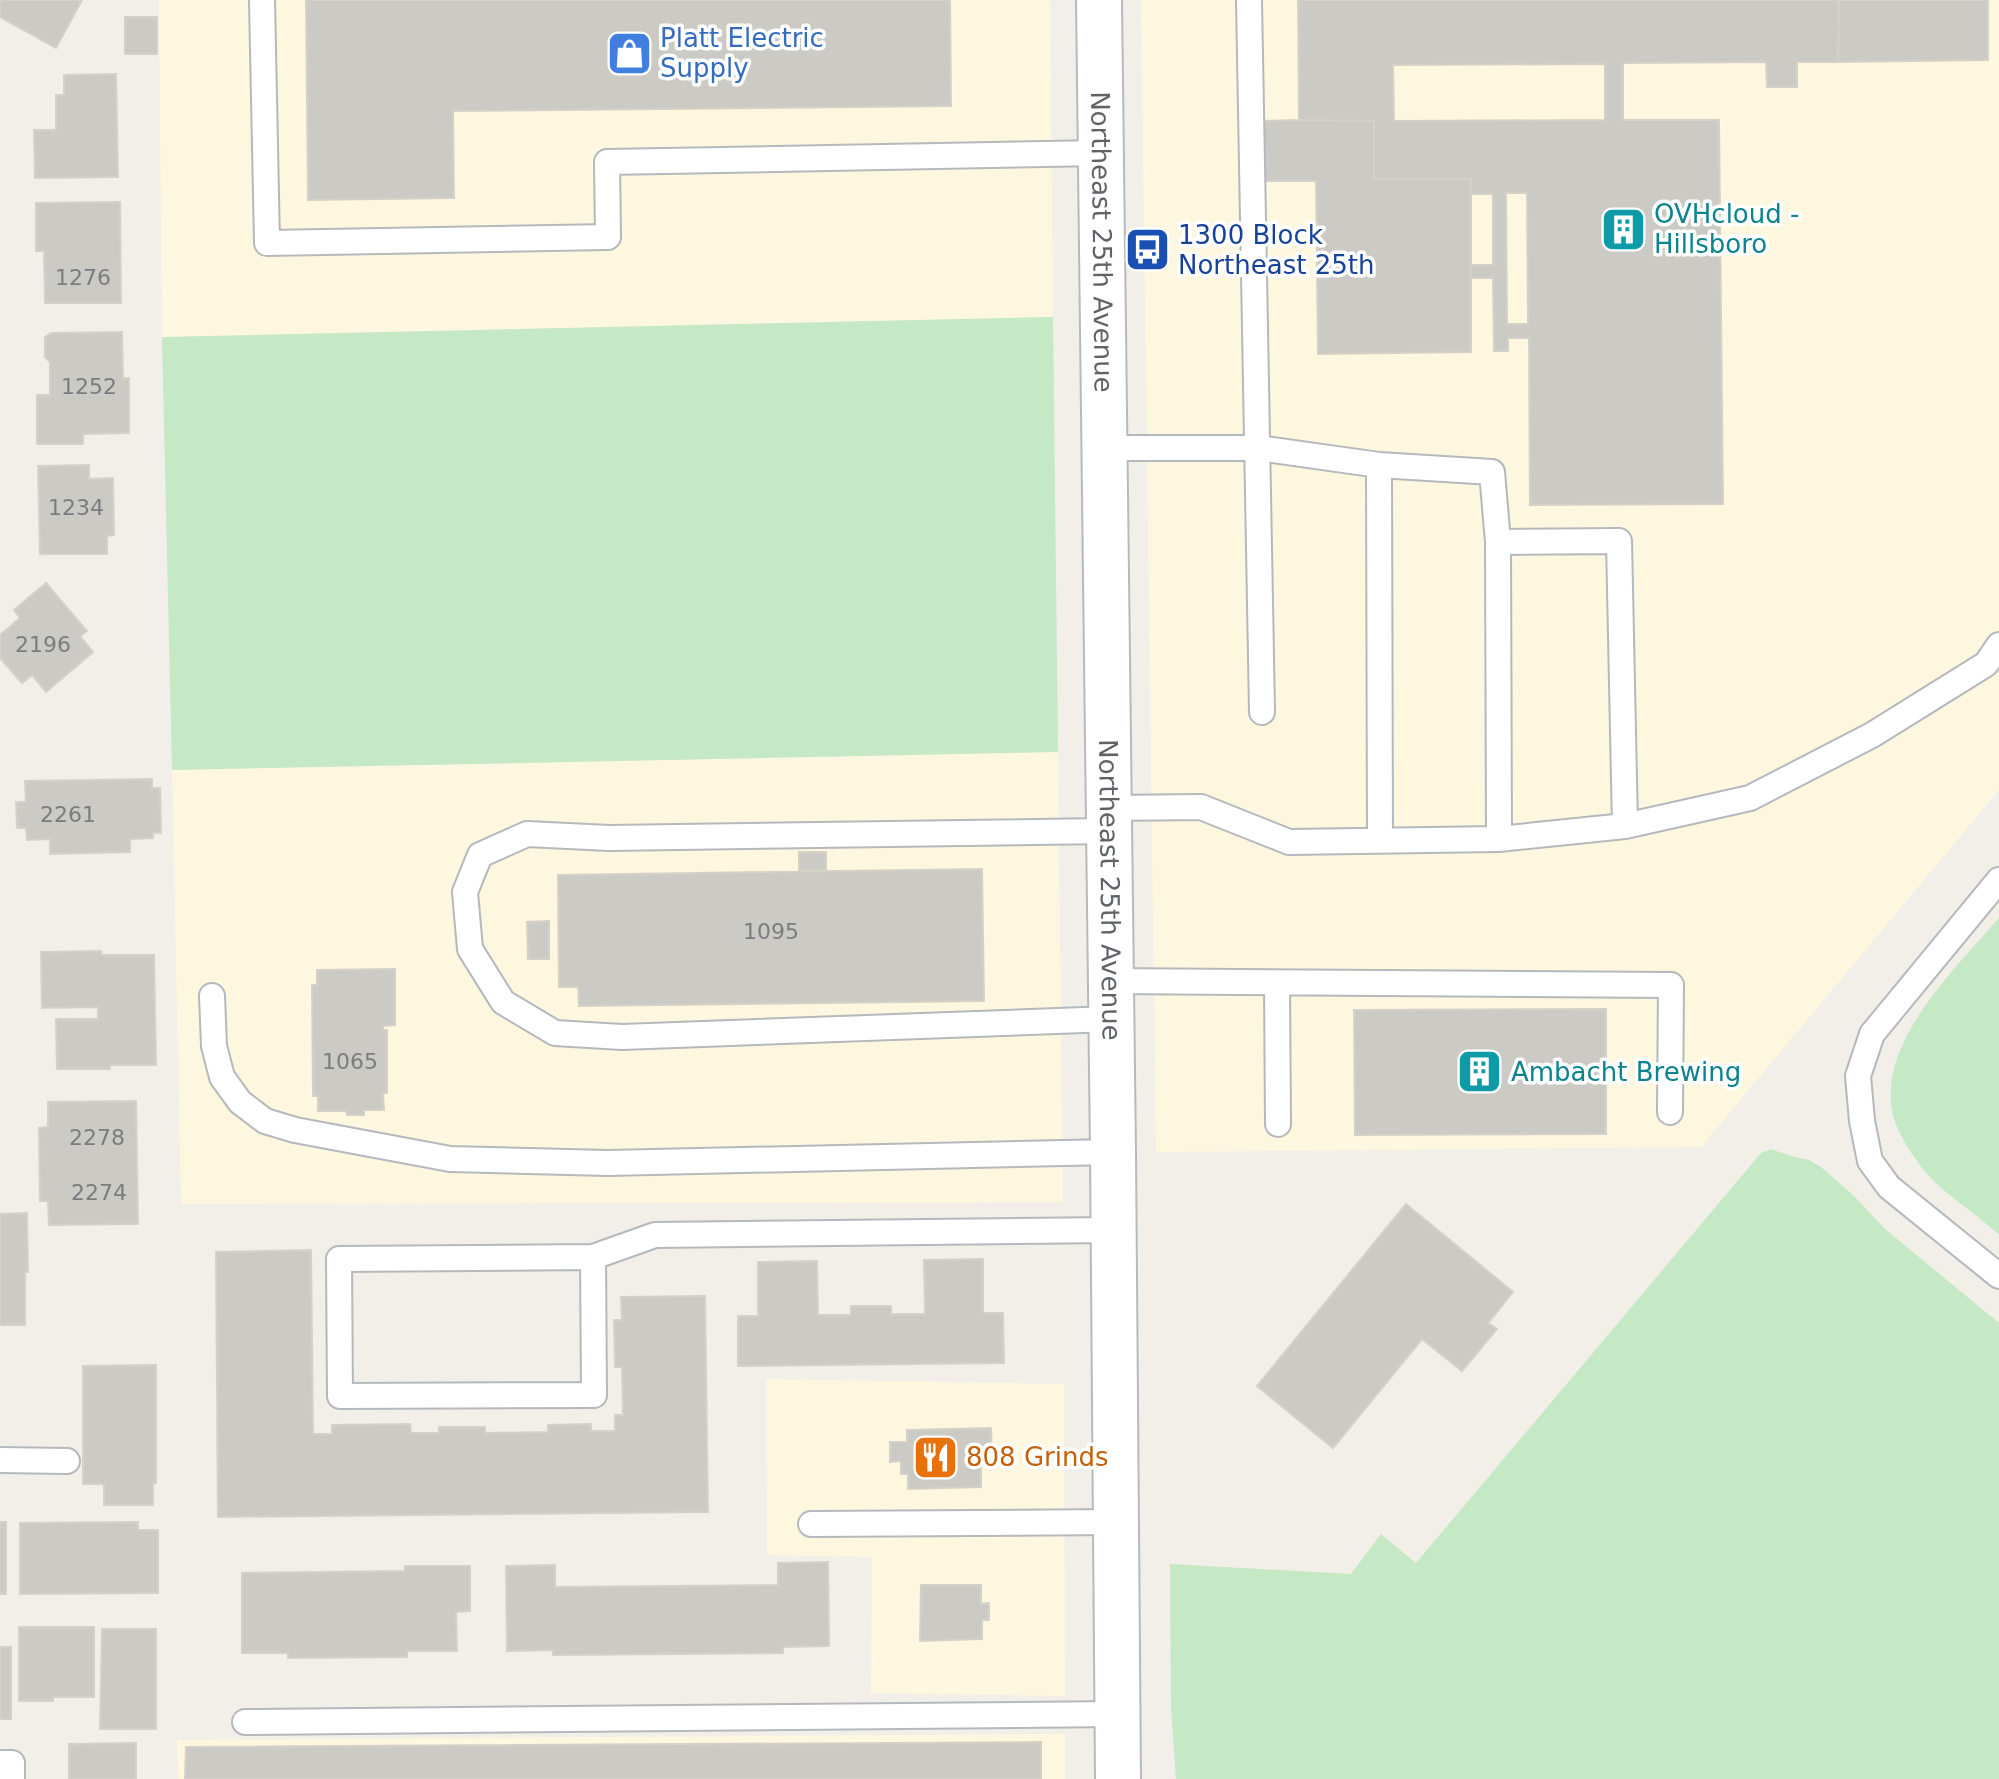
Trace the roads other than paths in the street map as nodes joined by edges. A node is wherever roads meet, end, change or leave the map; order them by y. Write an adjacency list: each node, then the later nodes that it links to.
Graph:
1 (262, 0): 4 (lane)
2 (1099, 0): 4 (main road, Northeast 25th Avenue)
3 (1249, 0): 6 (lane)
4 (1100, 153): 5 (main road, Northeast 25th Avenue)
5 (1105, 448): 6 (lane); 11 (main road, Northeast 25th Avenue)
6 (1258, 448): 7 (lane); 10 (lane)
7 (1379, 465): 8 (lane); 14 (lane)
8 (1498, 542): 12 (lane); 13 (lane)
9 (1999, 645): 12 (lane)
10 (1262, 712)
11 (1108, 820): 14 (lane); 18 (main road, Northeast 25th Avenue); 18 (lane)
12 (1625, 826): 13 (lane)
13 (1499, 839): 14 (lane)
14 (1380, 840)
15 (1999, 880): 24 (lane)
16 (1277, 983): 18 (lane); 19 (lane); 20 (lane)
17 (212, 996): 21 (lane)
18 (1111, 1000): 21 (main road, Northeast 25th Avenue)
19 (1670, 1112)
20 (1278, 1124)
21 (1113, 1152): 22 (main road, Northeast 25th Avenue)
22 (1113, 1230): 23 (lane); 27 (main road, Northeast 25th Avenue)
23 (593, 1257): 23 (lane)
24 (1999, 1276)
25 (0, 1460): 26 (lane)
26 (67, 1461)
27 (1117, 1522): 28 (lane); 29 (main road, Northeast 25th Avenue)
28 (811, 1524)
29 (1118, 1714): 30 (lane); 33 (main road, Northeast 25th Avenue)
30 (245, 1722)
31 (0, 1763): 32 (lane)
32 (12, 1779)
33 (1118, 1779)

